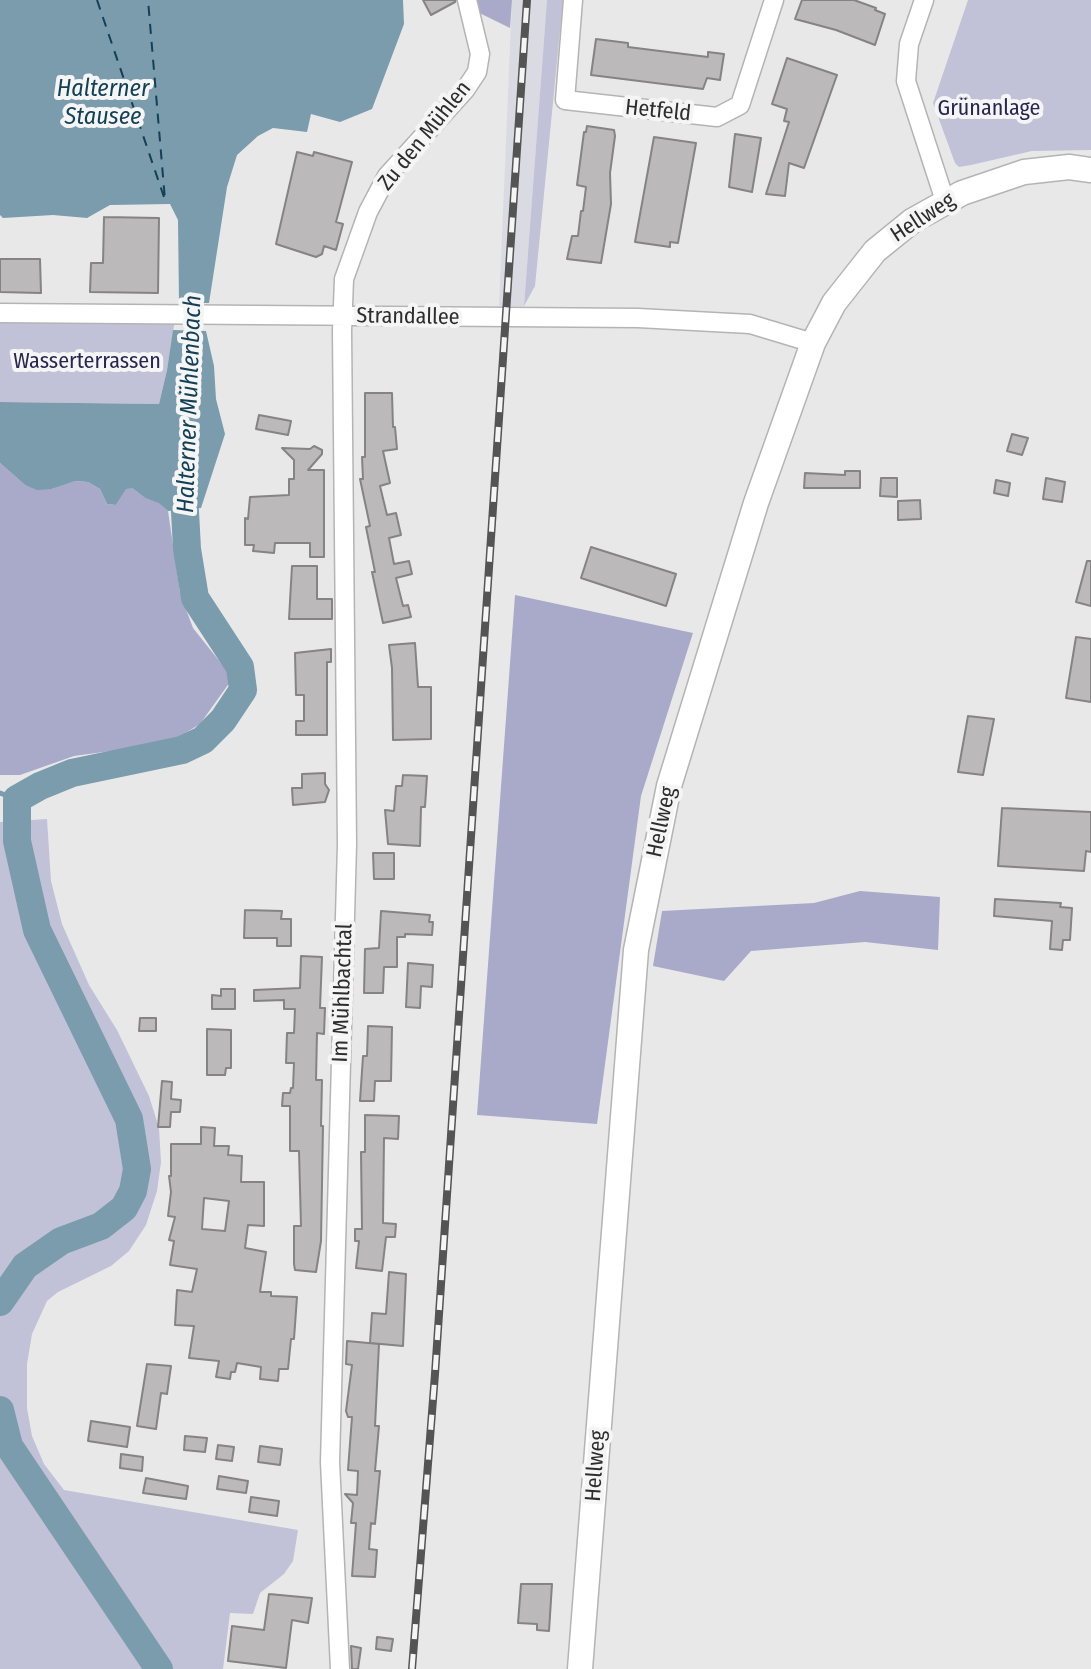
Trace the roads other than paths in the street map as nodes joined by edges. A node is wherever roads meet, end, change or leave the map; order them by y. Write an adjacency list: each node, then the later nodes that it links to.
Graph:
1 (467, 0): 8 (street, Zu den Mühlen)
2 (573, 0): 3 (street, Hetfeld)
3 (774, 0)
4 (924, 0): 6 (street)
5 (1091, 170): 6 (street, Hellweg)
6 (945, 201): 9 (street, Hellweg)
7 (0, 313): 8 (street, Strandallee)
8 (343, 317): 9 (street, Strandallee); 10 (street, Im Mühlbachtal)
9 (813, 343): 11 (street, Hellweg)
10 (340, 1669)
11 (580, 1669)

